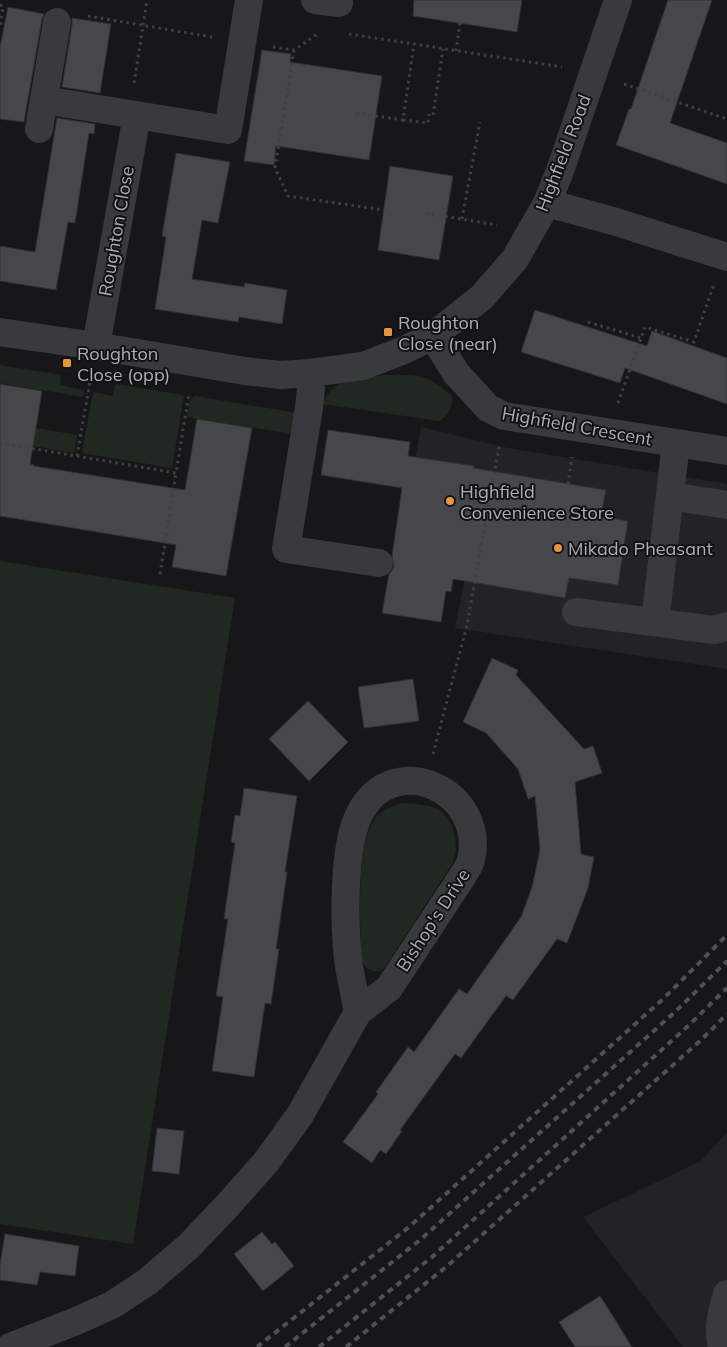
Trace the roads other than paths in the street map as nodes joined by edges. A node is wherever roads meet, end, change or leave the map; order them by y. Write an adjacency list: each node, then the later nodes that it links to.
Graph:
1 (250, 0): 5 (street)
2 (618, 0): 7 (street, Highfield Road)
3 (57, 22): 4 (street)
4 (44, 100): 5 (street); 6 (street)
5 (133, 115): 11 (street, Roughton Close)
6 (39, 129)
7 (547, 204): 8 (street); 10 (street, Highfield Road)
8 (725, 256)
9 (0, 332): 11 (street, Highfield Road)
10 (433, 336): 12 (street, Highfield Road); 13 (street, Highfield Crescent)
11 (96, 346): 12 (street, Highfield Road)
12 (310, 373): 17 (street)
13 (676, 443): 14 (street, Highfield Crescent); 15 (street)
14 (727, 451)
15 (670, 496): 16 (street); 19 (street)
16 (727, 505)
17 (379, 564)
18 (576, 612): 19 (street)
19 (655, 622): 20 (street)
20 (727, 626)
21 (358, 1012): 21 (street, Bishop's Drive); 23 (street, Bishop's Drive)
22 (727, 1294): 24 (street)
23 (10, 1347)
24 (722, 1347)

